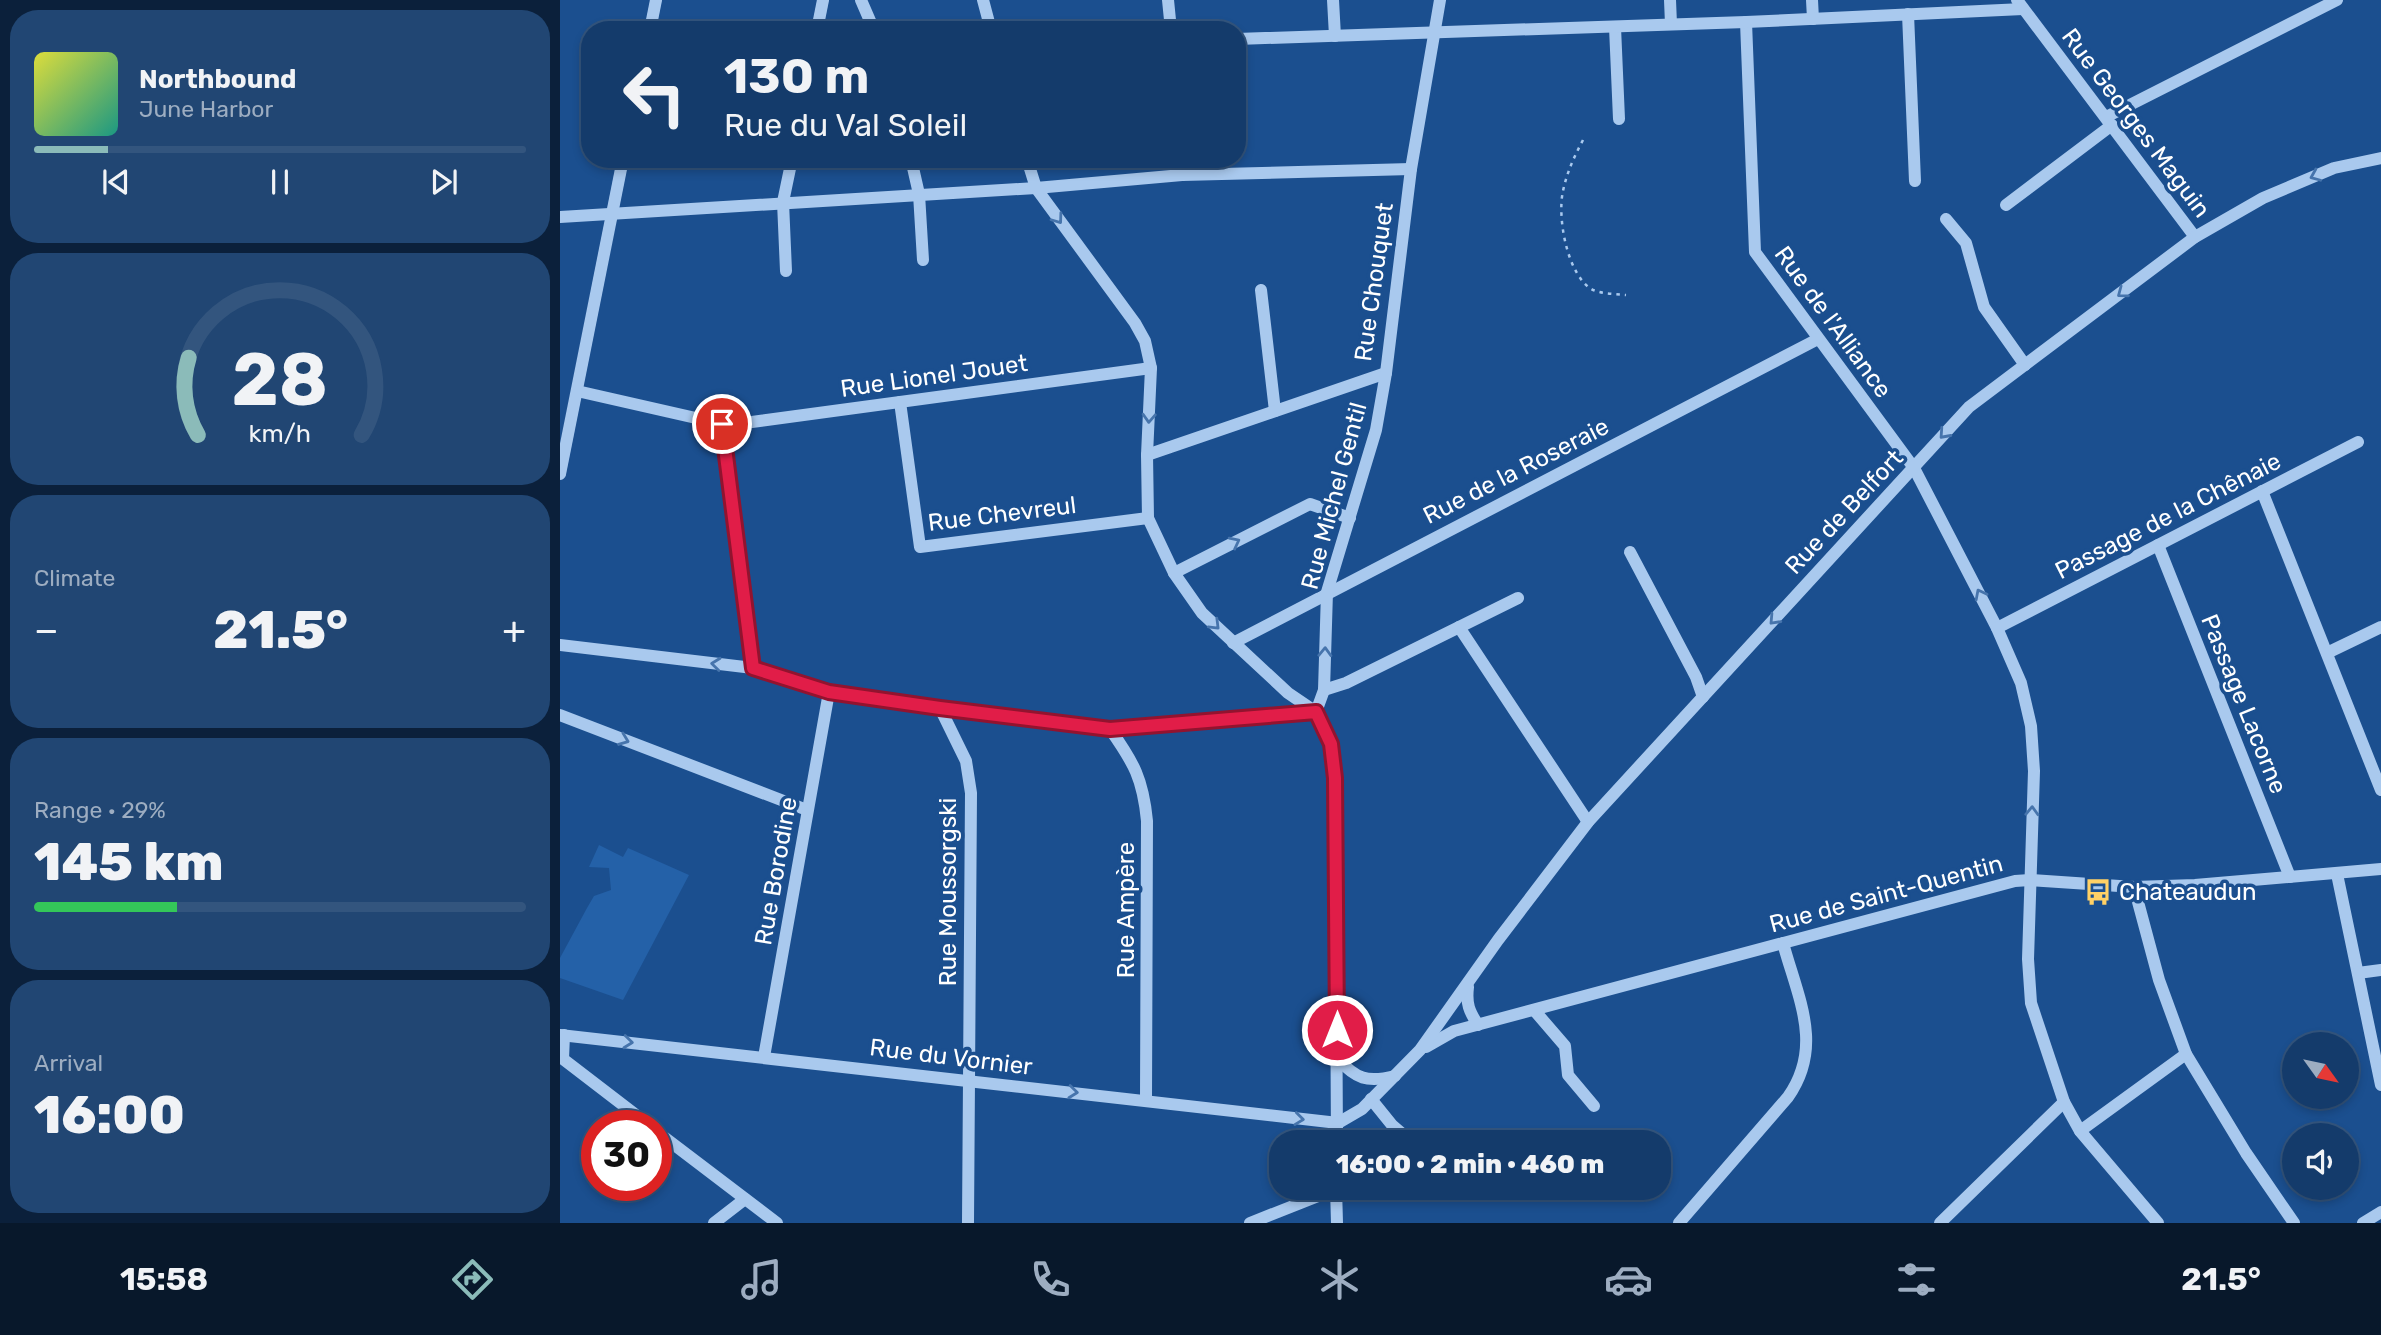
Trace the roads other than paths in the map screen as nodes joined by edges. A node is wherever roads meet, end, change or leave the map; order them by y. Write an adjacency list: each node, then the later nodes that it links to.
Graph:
1 (656, 0): 14 (street)
2 (823, 0): 15 (street)
3 (861, 0): 16 (street)
4 (983, 0): 17 (street)
5 (1168, 0): 18 (street)
6 (1333, 0): 23 (street)
7 (1440, 0): 22 (street, Rue Chouquet)
8 (1670, 0): 20 (street)
9 (1812, 0): 13 (street)
10 (2337, 0): 26 (street)
11 (2020, 4): 12 (street); 26 (street, Rue Georges Maguin)
12 (1908, 14): 13 (street); 35 (street)
13 (1813, 19): 19 (street)
14 (652, 21)
15 (819, 21)
16 (870, 21)
17 (988, 21)
18 (1170, 21)
19 (1746, 22): 20 (street); 47 (street, Rue de l'Alliance)
20 (1671, 24): 21 (street)
21 (1615, 27): 22 (street); 25 (street)
22 (1433, 33): 23 (street); 33 (street, Rue Chouquet)
23 (1335, 36): 24 (street)
24 (1246, 39)
25 (1619, 119)
26 (2109, 121): 39 (street); 43 (street, Rue Georges Maguin)
27 (2381, 158): 43 (street, Rue de Belfort, one-way to 43)
28 (621, 168): 40 (street)
29 (790, 168): 38 (street)
30 (913, 168): 37 (street)
31 (1030, 168): 36 (street)
32 (1182, 168): 34 (street)
33 (1411, 169): 34 (street); 50 (street, Rue Chouquet)
34 (1182, 175): 36 (street)
35 (1916, 181)
36 (1036, 188): 37 (street); 49 (street, one-way to 49)
37 (919, 194): 38 (street); 44 (street)
38 (783, 202): 40 (street); 45 (street)
39 (2006, 205)
40 (612, 214): 41 (street); 51 (street)
41 (560, 216)
42 (1946, 219): 48 (street)
43 (2195, 237): 48 (street, Rue de Belfort, one-way to 48)
44 (923, 260)
45 (786, 271)
46 (1261, 290): 53 (street)
47 (1818, 339): 57 (street, Rue de l'Alliance); 65 (street, Rue de la Roseraie)
48 (2025, 365): 57 (street, Rue de Belfort, one-way to 57)
49 (1151, 368): 52 (street, Rue Lionel Jouet); 56 (street, one-way to 56)
50 (1386, 373): 53 (street, Rue Chouquet); 61 (street, Rue Michel Gentil)
51 (578, 391): 54 (street, Rue Lionel Jouet); 58 (street)
52 (901, 402): 54 (street, Rue Lionel Jouet); 60 (street, Rue Chevreul)
53 (1275, 411): 56 (street, Rue Chouquet)
54 (722, 424): 73 (street)
55 (2358, 442): 59 (street, Passage de la Chênaie)
56 (1147, 455): 60 (street)
57 (1914, 468): 69 (street, Rue de l'Alliance, one-way to 57); 76 (street, Rue de Belfort, one-way to 76)
58 (560, 474)
59 (2262, 491): 62 (street, Passage de la Chênaie); 72 (street)
60 (1148, 518): 64 (street)
61 (1350, 518): 64 (street, one-way to 61); 65 (street, Rue Michel Gentil)
62 (2158, 545): 69 (street, Passage de la Chênaie); 86 (street, Passage Lacorne)
63 (1630, 552): 76 (street)
64 (1174, 573): 70 (street, one-way to 70)
65 (1328, 592): 70 (street, Rue de la Roseraie); 74 (street, Rue Michel Gentil, one-way to 65)
66 (1518, 598): 67 (street)
67 (1459, 627): 74 (street); 83 (street)
68 (2381, 627): 72 (street)
69 (1997, 628): 87 (street, Rue de l'Alliance, one-way to 69)
70 (1233, 643): 78 (street)
71 (560, 645): 73 (street, one-way to 71)
72 (2327, 653): 81 (street)
73 (753, 668): 75 (street)
74 (1324, 690): 78 (street, Rue Michel Gentil)
75 (829, 692): 77 (street); 82 (street, Rue Borodine)
76 (1703, 697): 83 (street, Rue de Belfort)
77 (940, 708): 80 (street); 101 (street, Rue Moussorgski)
78 (1316, 712): 80 (street); 99 (street)
79 (560, 715): 82 (street, one-way to 82)
80 (1110, 729): 104 (street, Rue Ampère)
81 (2381, 790)
82 (807, 810): 98 (street, Rue Borodine)
83 (1588, 822): 92 (street, Rue de Belfort)
84 (2381, 869): 85 (street, Rue de Saint-Quentin)
85 (2337, 874): 86 (street, Rue de Saint-Quentin); 91 (street)
86 (2290, 877): 88 (street, Rue de Saint-Quentin)
87 (2031, 880): 88 (street, Rue de Saint-Quentin); 89 (street, Rue de Saint-Quentin); 105 (street, Rue de l'Alliance)
88 (2134, 887): 97 (street)
89 (1783, 943): 93 (street, Rue de Saint-Quentin); 122 (street)
90 (2381, 970): 91 (street)
91 (2358, 973): 102 (street)
92 (1468, 983): 94 (street); 96 (street, Rue de Belfort)
93 (1534, 1010): 94 (street, Rue de Saint-Quentin); 106 (street)
94 (1478, 1025): 96 (street, Rue de Saint-Quentin)
95 (562, 1035): 98 (street, Rue du Vornier, one-way to 98); 107 (street)
96 (1420, 1050): 100 (street, Rue de Belfort)
97 (2186, 1054): 111 (street); 125 (street)
98 (764, 1057): 101 (street, Rue du Vornier)
99 (1337, 1058): 100 (street); 108 (street)
100 (1395, 1076): 103 (street, Rue de Belfort)
101 (968, 1081): 104 (street, Rue du Vornier, one-way to 104); 119 (street, Rue Moussorgski)
102 (2381, 1085)
103 (1371, 1099): 108 (street, Rue de Belfort); 110 (street)
104 (1146, 1100): 108 (street, Rue du Vornier, one-way to 108)
105 (2064, 1102): 111 (street, Rue de l'Alliance); 123 (street)
106 (1594, 1106)
107 (629, 1110)
108 (1338, 1124): 109 (street)
109 (1338, 1130)
110 (1398, 1130)
111 (2080, 1130): 124 (street, Rue de l'Alliance)
112 (672, 1143): 113 (street)
113 (745, 1199): 117 (street); 118 (street)
114 (1308, 1200): 120 (street)
115 (1336, 1200): 121 (street)
116 (2381, 1212): 126 (street)
117 (714, 1223)
118 (777, 1223)
119 (968, 1223)
120 (1250, 1223)
121 (1337, 1223)
122 (1679, 1223)
123 (1940, 1223)
124 (2158, 1223)
125 (2294, 1223)
126 (2363, 1223)

